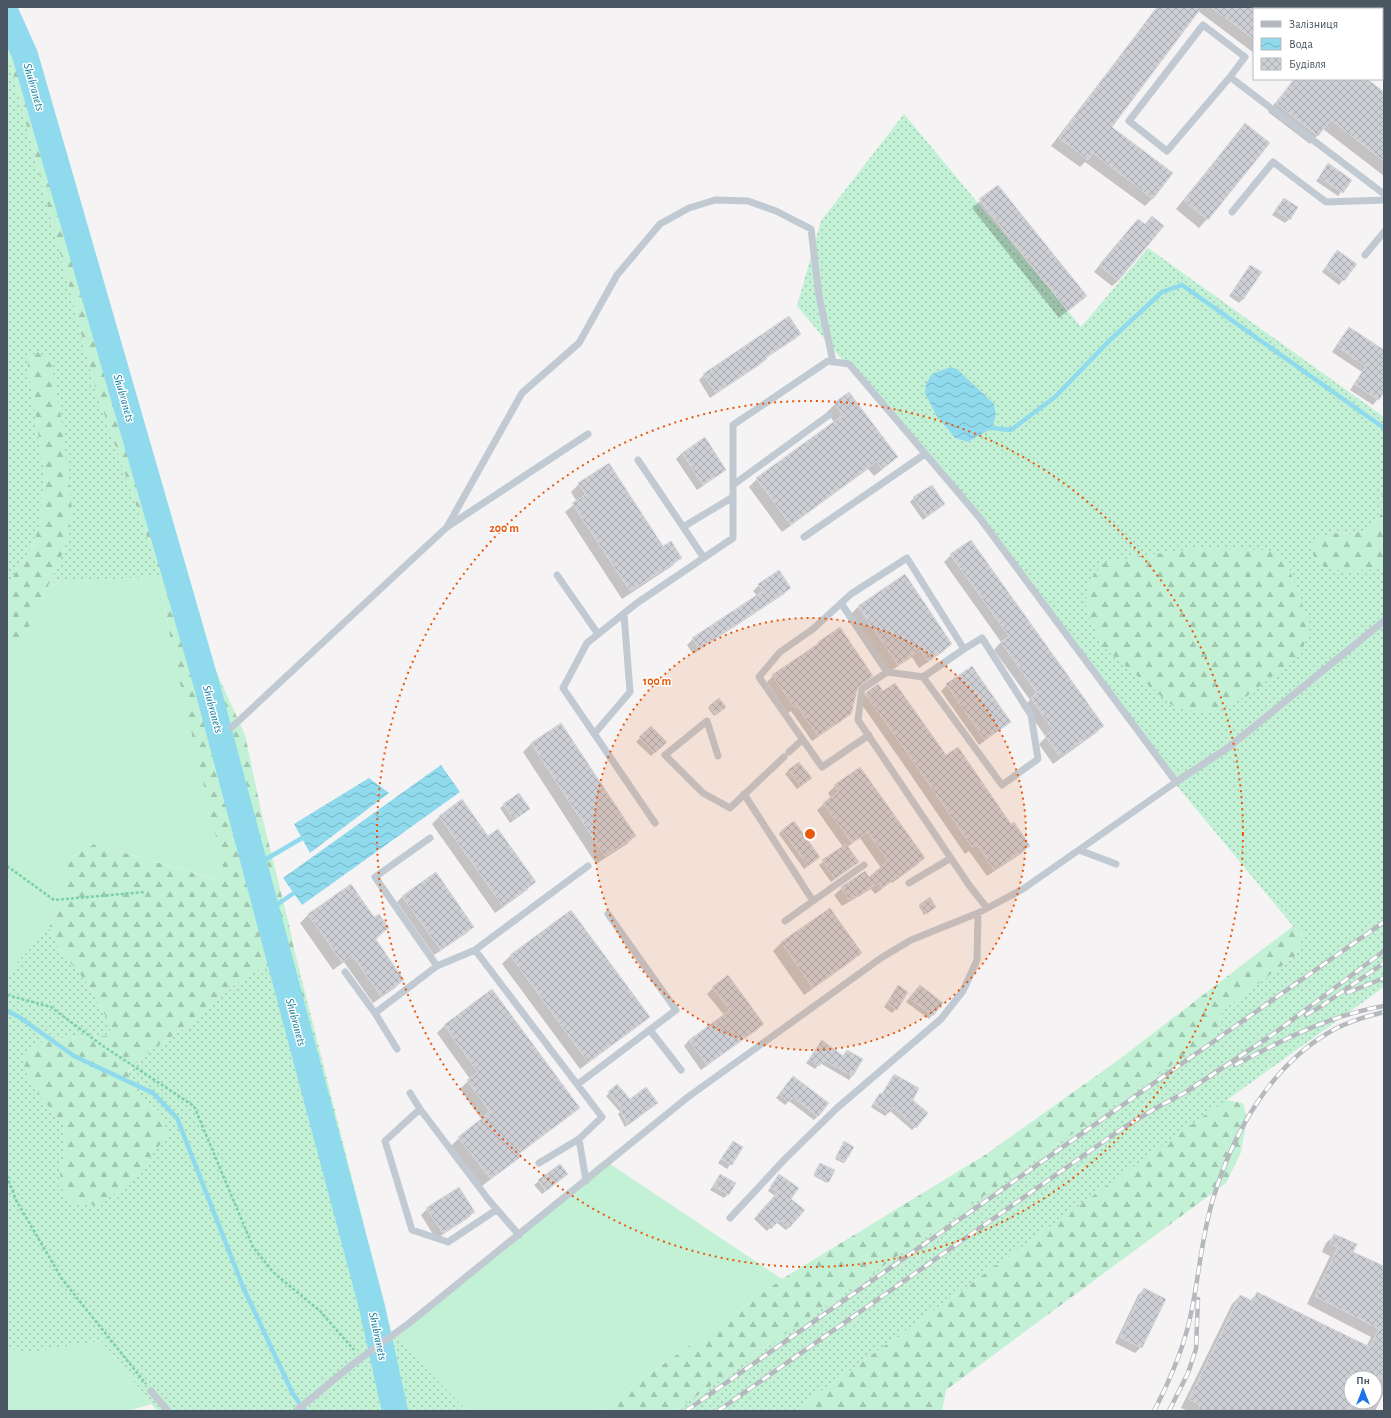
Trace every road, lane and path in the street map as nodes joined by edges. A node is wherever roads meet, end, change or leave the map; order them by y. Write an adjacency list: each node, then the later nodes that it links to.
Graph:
1 (1230, 77): 1 (lane); 2 (lane)
2 (1384, 194)
3 (1384, 200): 4 (lane)
4 (1232, 212)
5 (1384, 232): 6 (lane)
6 (1365, 255)
7 (833, 362): 10 (lane); 12 (lane); 14 (lane)
8 (829, 415): 12 (lane)
9 (588, 434): 14 (lane)
10 (926, 454): 16 (lane); 31 (lane)
11 (638, 460): 15 (lane)
12 (733, 485): 13 (lane)
13 (733, 497): 15 (lane); 17 (lane)
14 (447, 527): 26 (lane)
15 (683, 527): 17 (lane)
16 (804, 537)
17 (704, 558): 20 (lane)
18 (557, 575): 22 (lane)
19 (841, 603): 23 (lane); 24 (lane); 29 (lane)
20 (624, 614): 22 (lane); 27 (lane)
21 (1384, 621): 31 (lane)
22 (598, 634): 27 (lane)
23 (964, 649): 25 (lane); 25 (lane)
24 (887, 672): 25 (lane); 28 (lane)
25 (923, 677)
26 (232, 727)
27 (594, 734): 33 (lane)
28 (869, 735): 29 (lane); 36 (lane)
29 (802, 740): 32 (lane)
30 (718, 756): 32 (lane)
31 (1176, 782): 35 (lane)
32 (744, 794): 43 (lane)
33 (655, 823)
34 (430, 838): 49 (lane)
35 (1079, 850): 37 (lane); 44 (lane)
36 (951, 858): 41 (lane); 44 (lane)
37 (1116, 864)
38 (864, 865): 43 (lane)
39 (7, 866): 42 (path)
40 (588, 866): 48 (lane)
41 (909, 884)
42 (145, 892)
43 (814, 901): 47 (lane)
44 (987, 908): 45 (lane)
45 (978, 913): 62 (lane); 64 (lane)
46 (608, 914): 53 (lane)
47 (785, 920)
48 (475, 950): 49 (lane); 56 (lane)
49 (437, 966): 52 (lane)
50 (345, 972): 52 (lane)
51 (7, 995): 66 (path)
52 (375, 1013): 54 (lane)
53 (650, 1030): 55 (lane); 56 (lane)
54 (397, 1048)
55 (681, 1070)
56 (578, 1084): 59 (lane)
57 (410, 1092): 58 (lane)
58 (420, 1109): 63 (lane); 63 (lane)
59 (579, 1139): 60 (lane); 62 (lane)
60 (540, 1163)
61 (7, 1176): 67 (path)
62 (586, 1181): 65 (lane)
63 (496, 1210): 65 (lane)
64 (730, 1218)
65 (519, 1235): 66 (lane)
66 (361, 1358): 69 (lane)
67 (151, 1391): 68 (lane)
68 (168, 1411)
69 (296, 1411)

